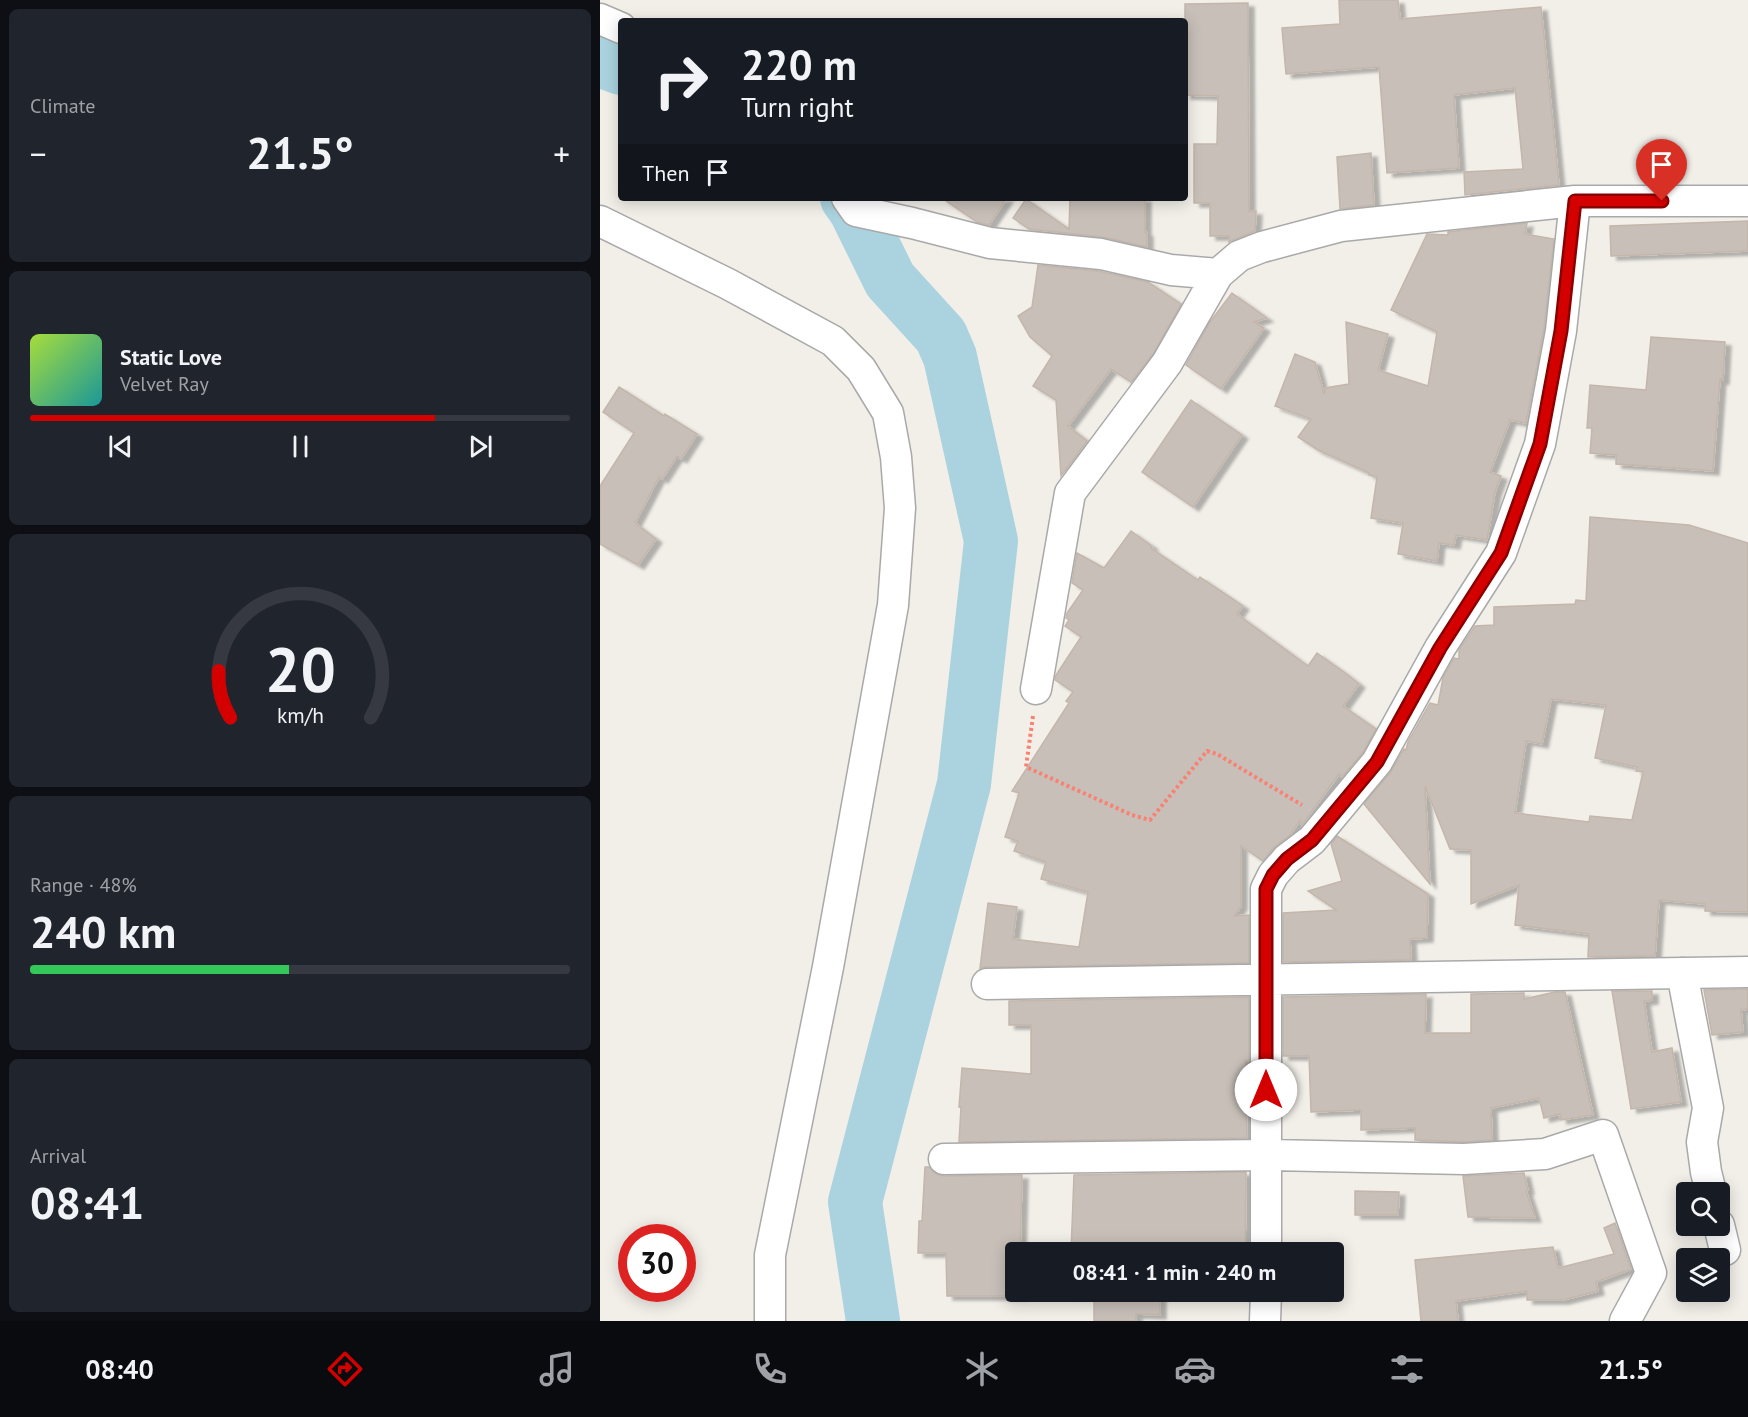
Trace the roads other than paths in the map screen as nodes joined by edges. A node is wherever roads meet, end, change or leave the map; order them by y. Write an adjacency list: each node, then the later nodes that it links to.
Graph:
1 (600, 19): 2 (street)
2 (618, 27)
3 (849, 201): 7 (street)
4 (1575, 201): 5 (street); 7 (street); 11 (street)
5 (1748, 201)
6 (600, 221): 18 (street)
7 (1218, 274): 8 (street)
8 (1036, 689)
9 (1748, 972): 10 (street)
10 (1682, 973): 11 (street); 15 (street)
11 (1266, 980): 12 (street); 13 (street)
12 (987, 984)
13 (1266, 1155): 14 (street); 16 (street); 21 (street)
14 (944, 1159)
15 (1708, 1182)
16 (1266, 1242)
17 (1266, 1302): 19 (street)
18 (770, 1321)
19 (1265, 1321)
20 (1614, 1321): 21 (street)
21 (1625, 1321)

